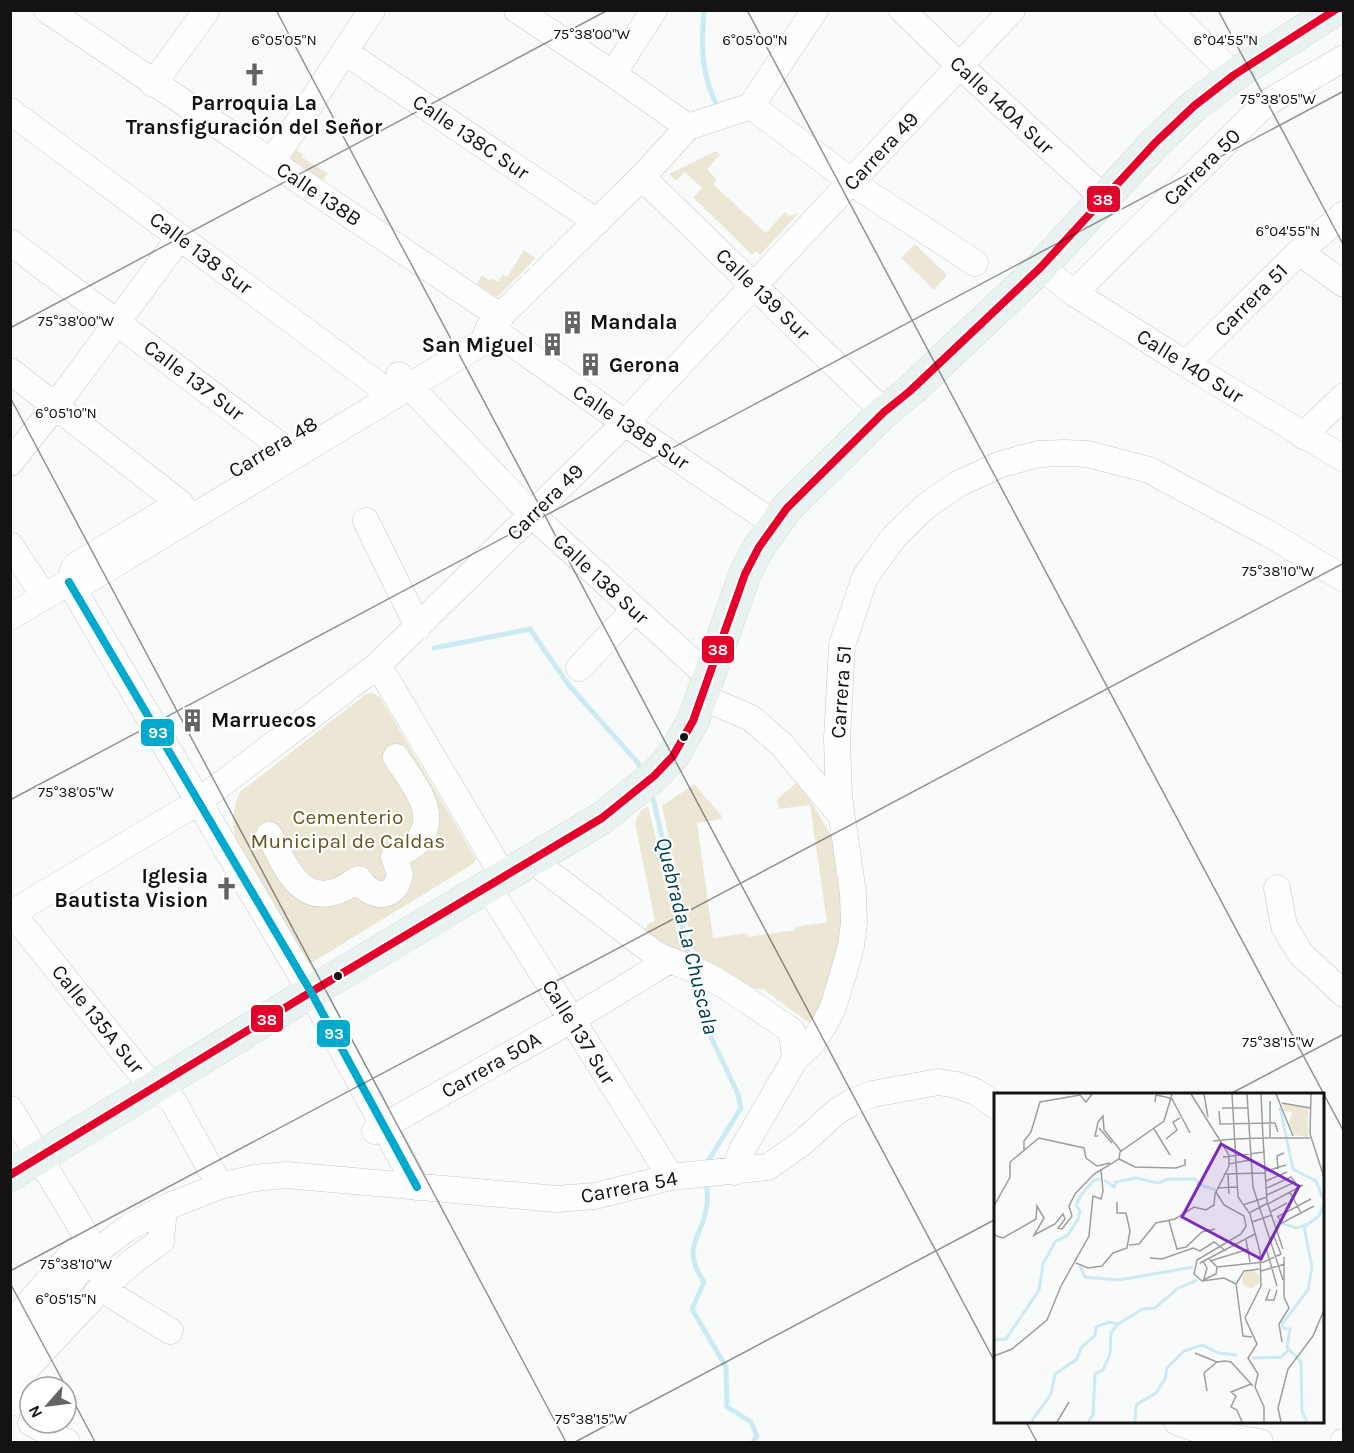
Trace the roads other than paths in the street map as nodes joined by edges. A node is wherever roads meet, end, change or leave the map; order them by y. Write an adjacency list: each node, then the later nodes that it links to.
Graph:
1 (47, 10): 16 (street, Calle 138B)
2 (207, 10): 16 (street)
3 (372, 10): 11 (street)
4 (517, 10): 14 (street)
5 (654, 10): 14 (street)
6 (815, 10): 17 (street)
7 (902, 10): 13 (street, Calle 140A Sur)
8 (1012, 10): 13 (street, Carrera 49)
9 (1168, 10): 15 (street)
10 (1335, 10): 15 (main road)
11 (345, 52): 20 (street); 25 (street, Calle 138C Sur)
12 (1344, 58): 33 (street, Carrera 50)
13 (960, 66): 22 (street, Carrera 49); 23 (street, Calle 140A Sur)
14 (613, 74): 19 (street)
15 (1234, 75): 23 (main road)
16 (153, 84): 20 (street, Calle 138B)
17 (751, 106): 19 (street, Carrera 48); 22 (street)
18 (10, 111): 26 (street, Calle 138 Sur)
19 (688, 128): 21 (street, Carrera 48)
20 (272, 162): 35 (street, Calle 138B)
21 (642, 177): 25 (street, Carrera 48); 32 (street, Calle 139 Sur)
22 (851, 181): 29 (street); 32 (street, Carrera 49)
23 (1104, 198): 30 (main road)
24 (1344, 214): 28 (street, Carrera 51)
25 (597, 222): 35 (street, Carrera 48)
26 (180, 237): 34 (street); 38 (street, Calle 138 Sur)
27 (10, 242): 34 (street, Calle 137 Sur)
28 (1299, 252): 31 (street); 36 (street, Carrera 51)
29 (975, 263)
30 (1041, 267): 33 (street, Calle 140 Sur); 41 (main road)
31 (1344, 284)
32 (754, 285): 41 (street, Calle 139 Sur); 42 (street, Carrera 49)
33 (1074, 293): 36 (street, Calle 140 Sur)
34 (118, 322): 40 (street); 44 (street, Calle 137 Sur)
35 (495, 322): 38 (street, Carrera 48); 42 (street, Calle 138B Sur)
36 (1186, 364): 43 (street, Calle 140 Sur)
37 (10, 371): 40 (street)
38 (392, 385): 44 (street, Carrera 48); 48 (street, Calle 138 Sur)
39 (1344, 396): 43 (street)
40 (56, 405): 46 (street); 47 (street)
41 (884, 412): 50 (main road)
42 (625, 423): 48 (street, Carrera 49); 50 (street, Calle 138B Sur)
43 (1303, 436): 45 (street, Calle 140 Sur)
44 (282, 452): 47 (street, Carrera 48)
45 (1344, 459)
46 (10, 463)
47 (185, 511): 53 (street, Carrera 48)
48 (532, 515): 55 (street, Calle 138 Sur); 57 (street, Carrera 49)
49 (366, 521): 57 (street)
50 (775, 524): 60 (main road)
51 (10, 545): 54 (street)
52 (1344, 579): 63 (street, Carrera 51)
53 (69, 582): 54 (street, Carrera 48); 62 (street)
54 (44, 596): 56 (street, Carrera 48)
55 (634, 610): 59 (street); 60 (street, Calle 138 Sur)
56 (10, 617)
57 (418, 627): 58 (street, Carrera 49)
58 (378, 665): 62 (street, Carrera 49); 66 (street, Calle 137 Sur)
59 (579, 668)
60 (705, 687): 63 (street, Calle 138 Sur); 65 (main road)
61 (396, 757): 64 (street)
62 (198, 802): 68 (street, Carrera 49); 70 (street)
63 (840, 814): 73 (street, Carrera 51)
64 (269, 835)
65 (532, 860): 66 (main road); 69 (street)
66 (496, 882): 70 (main road); 72 (street, Calle 137 Sur)
67 (1277, 888): 71 (street)
68 (11, 913): 74 (street, Calle 135A Sur)
69 (677, 963): 72 (street, Carrera 50A); 73 (street)
70 (311, 992): 74 (main road); 77 (street)
71 (1344, 994)
72 (567, 1014): 77 (street, Carrera 50A); 79 (street, Calle 137 Sur)
73 (795, 1059): 79 (street, Carrera 51)
74 (153, 1088): 78 (main road); 80 (street, Calle 135A Sur)
75 (994, 1105): 79 (street, Carrera 54)
76 (10, 1109): 78 (street)
77 (376, 1122): 81 (street)
78 (21, 1161): 83 (street)
79 (702, 1175): 81 (street, Carrera 54)
80 (220, 1186): 81 (street, Carrera 54); 82 (street, Carrera 54)
81 (411, 1186)
82 (164, 1208): 83 (street, Carrera 54); 84 (street, Carrera 54)
83 (83, 1253): 84 (street); 86 (street, Carrera 54)
84 (106, 1285): 85 (street); 86 (street, Carrera 54)
85 (170, 1331)
86 (18, 1347): 87 (street, Carrera 54)
87 (10, 1403)
88 (1180, 1423): 91 (street)
89 (52, 1435): 90 (street)
90 (67, 1443)
91 (1260, 1443)

